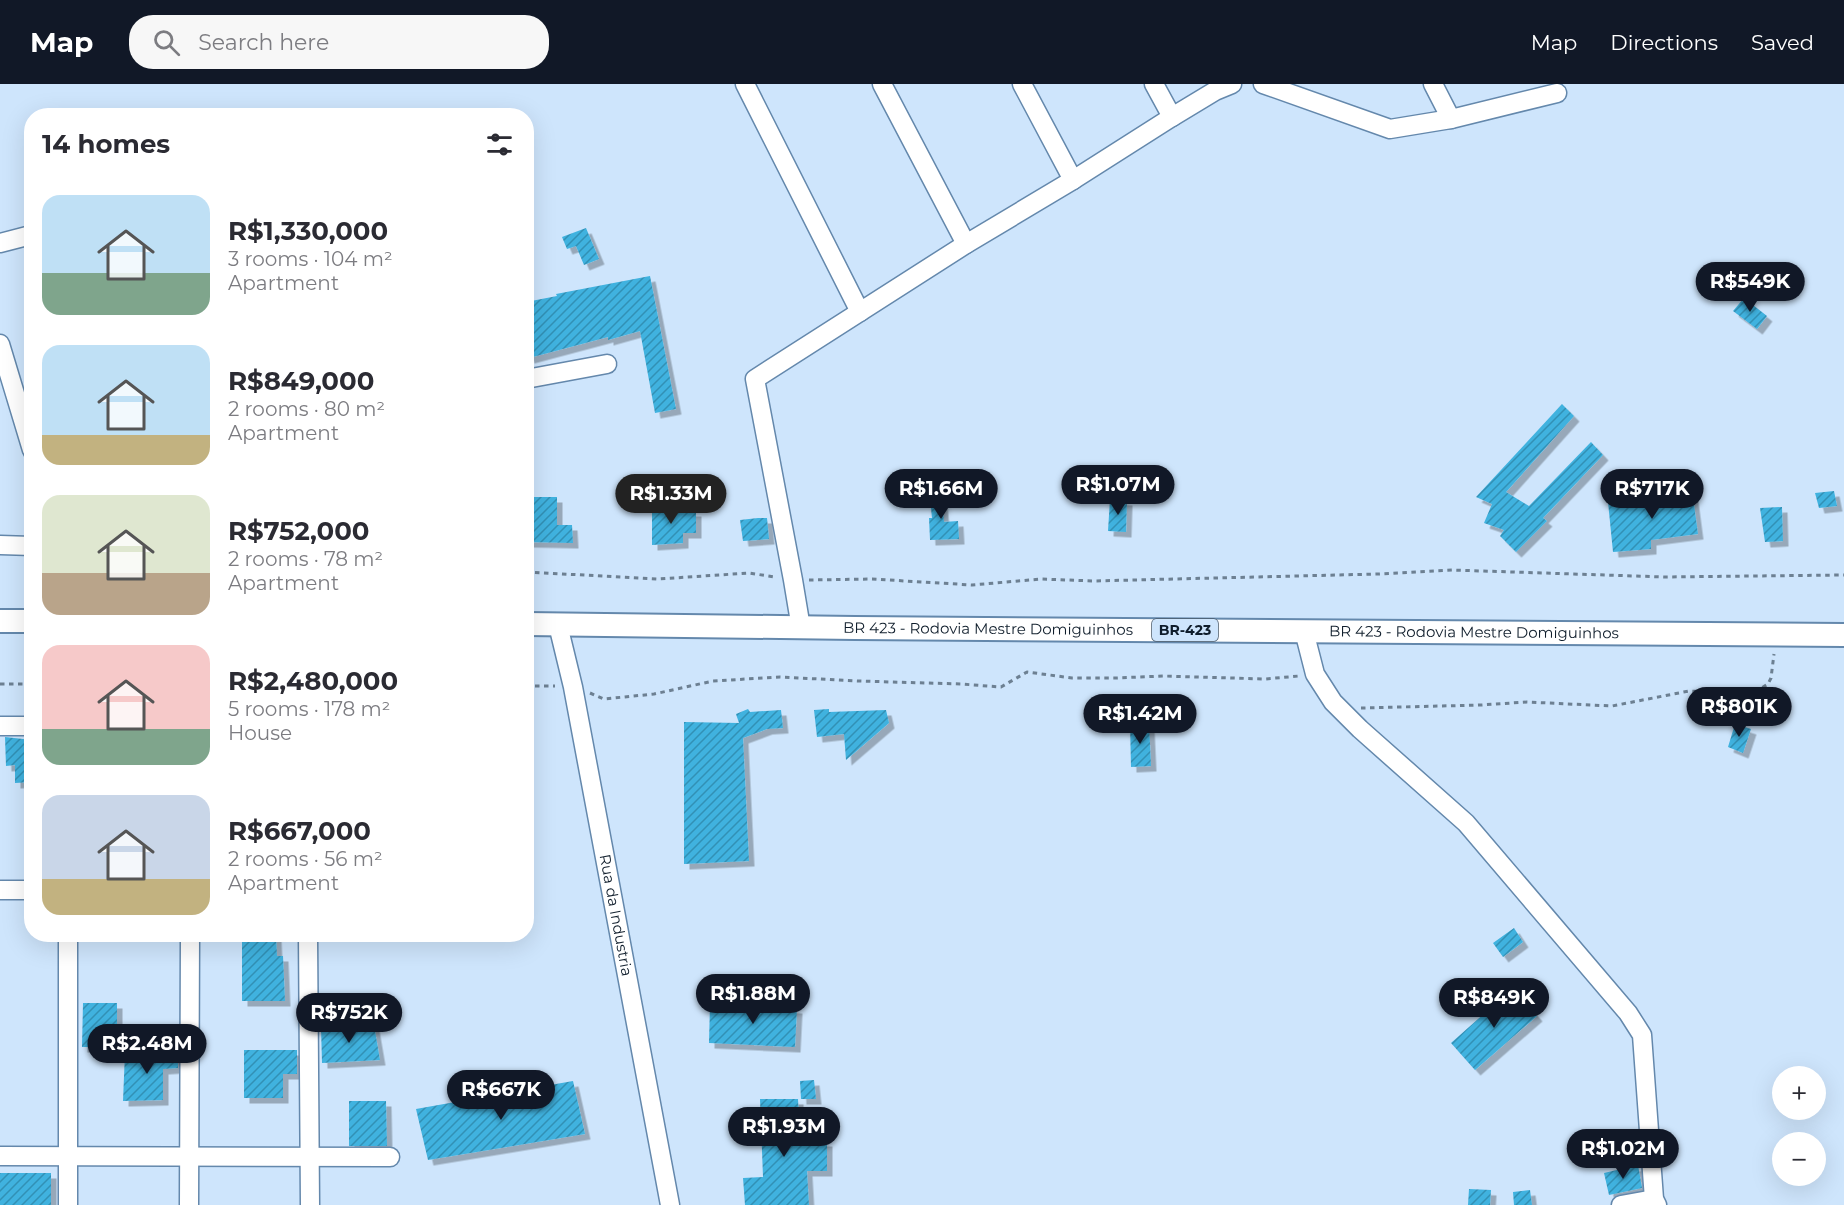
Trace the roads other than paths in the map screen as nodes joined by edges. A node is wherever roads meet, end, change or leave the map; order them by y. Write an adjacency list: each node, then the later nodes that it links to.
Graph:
1 (745, 84): 16 (street)
2 (882, 84): 15 (street)
3 (1022, 84): 12 (street)
4 (1154, 84): 10 (street)
5 (1232, 84): 10 (street)
6 (1263, 84): 8 (street)
7 (1433, 84): 11 (street)
8 (1296, 90): 11 (street)
9 (1557, 93): 11 (street)
10 (1172, 117): 12 (street)
11 (1451, 119)
12 (1073, 180): 15 (street)
13 (24, 237): 14 (street)
14 (0, 243)
15 (966, 244): 16 (street)
16 (860, 312): 27 (street)
17 (0, 344): 20 (street)
18 (607, 364): 19 (street)
19 (534, 378)
20 (24, 424)
21 (0, 544): 22 (street)
22 (24, 546)
23 (0, 621): 24 (main road)
24 (24, 621)
25 (534, 624): 26 (main road, BR 423 - Rodovia Mestre Domiguinhos / BR-423)
26 (558, 625): 27 (main road, BR 423 - Rodovia Mestre Domiguinhos / BR-423); 46 (street, Rua da Industria)
27 (801, 628): 28 (main road, BR 423 - Rodovia Mestre Domiguinhos / BR-423)
28 (1304, 631): 29 (main road, BR 423 - Rodovia Mestre Domiguinhos / BR-423); 42 (street)
29 (1844, 634)
30 (0, 726): 31 (street)
31 (24, 726)
32 (0, 890): 33 (street)
33 (24, 890)
34 (68, 942): 40 (street)
35 (190, 942): 38 (street)
36 (308, 942): 41 (street)
37 (0, 1156): 40 (street)
38 (189, 1157): 40 (street); 41 (street); 44 (street)
39 (390, 1157): 41 (street)
40 (70, 1158): 43 (street)
41 (309, 1158): 45 (street)
42 (1655, 1202): 47 (street)
43 (68, 1205)
44 (189, 1205)
45 (310, 1205)
46 (670, 1205)
47 (1621, 1205)

